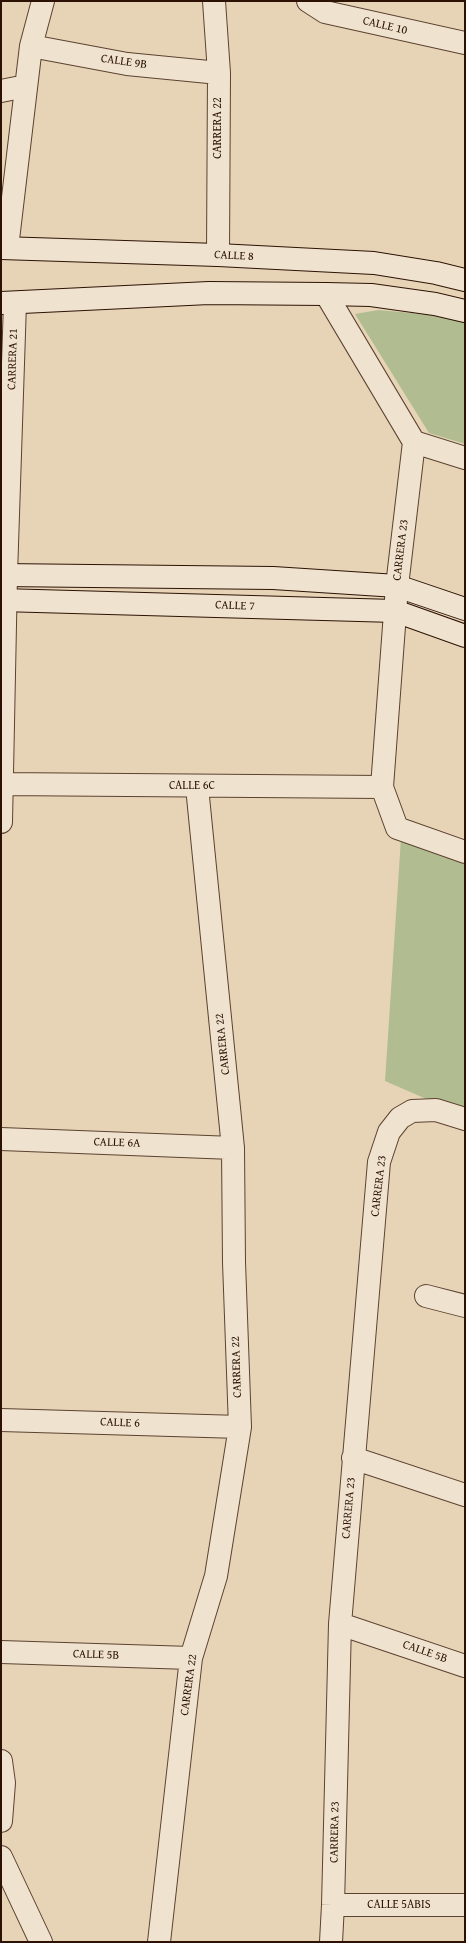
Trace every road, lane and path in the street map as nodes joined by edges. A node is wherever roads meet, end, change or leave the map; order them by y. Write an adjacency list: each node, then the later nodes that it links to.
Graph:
1 (43, 1): 5 (street)
2 (214, 1): 6 (street, CARRERA 22)
3 (308, 1): 4 (street, CALLE 10)
4 (465, 44)
5 (31, 46): 6 (street, CALLE 9B); 7 (street)
6 (219, 73): 10 (street, CARRERA 22)
7 (26, 86): 8 (street); 9 (street)
8 (1, 91)
9 (4, 248): 10 (street, CALLE 8)
10 (218, 255): 11 (street, CALLE 8)
11 (465, 280)
12 (326, 294): 13 (street); 14 (street); 15 (street)
13 (8, 303): 17 (street, CARRERA 21)
14 (465, 311)
15 (414, 442): 16 (street); 18 (street, CARRERA 23)
16 (465, 458)
17 (3, 575): 18 (street); 19 (street, CARRERA 21)
18 (396, 586): 20 (street); 21 (street, CARRERA 23)
19 (3, 599): 21 (street, CALLE 7); 23 (street, CARRERA 21)
20 (465, 609)
21 (395, 612): 22 (street, CALLE 7); 25 (street, CARRERA 23)
22 (465, 636)
23 (1, 784): 24 (street, CALLE 6C); 26 (street, CARRERA 21)
24 (197, 787): 25 (street, CALLE 6C); 30 (street, CARRERA 22)
25 (382, 787): 27 (street, CARRERA 23)
26 (1, 822)
27 (465, 852)
28 (465, 1120): 35 (street, CARRERA 23)
29 (1, 1139): 30 (street, CALLE 6A)
30 (233, 1148): 34 (street, CARRERA 22)
31 (426, 1296): 32 (street)
32 (465, 1306)
33 (1, 1420): 34 (street, CALLE 6)
34 (240, 1427): 39 (street, CARRERA 22)
35 (353, 1458): 36 (street); 37 (street, CARRERA 23)
36 (465, 1495)
37 (340, 1624): 40 (street, CALLE 5B); 45 (street, CARRERA 23)
38 (1, 1652): 39 (street, CALLE 5B)
39 (191, 1658): 48 (street, CARRERA 22)
40 (465, 1666)
41 (1, 1761): 42 (street)
42 (2, 1783): 43 (street)
43 (1, 1821)
44 (1, 1857): 47 (street)
45 (333, 1905): 46 (street, CALLE 5ABIS); 49 (street, CARRERA 23)
46 (465, 1905)
47 (41, 1942)
48 (159, 1942)
49 (330, 1942)

